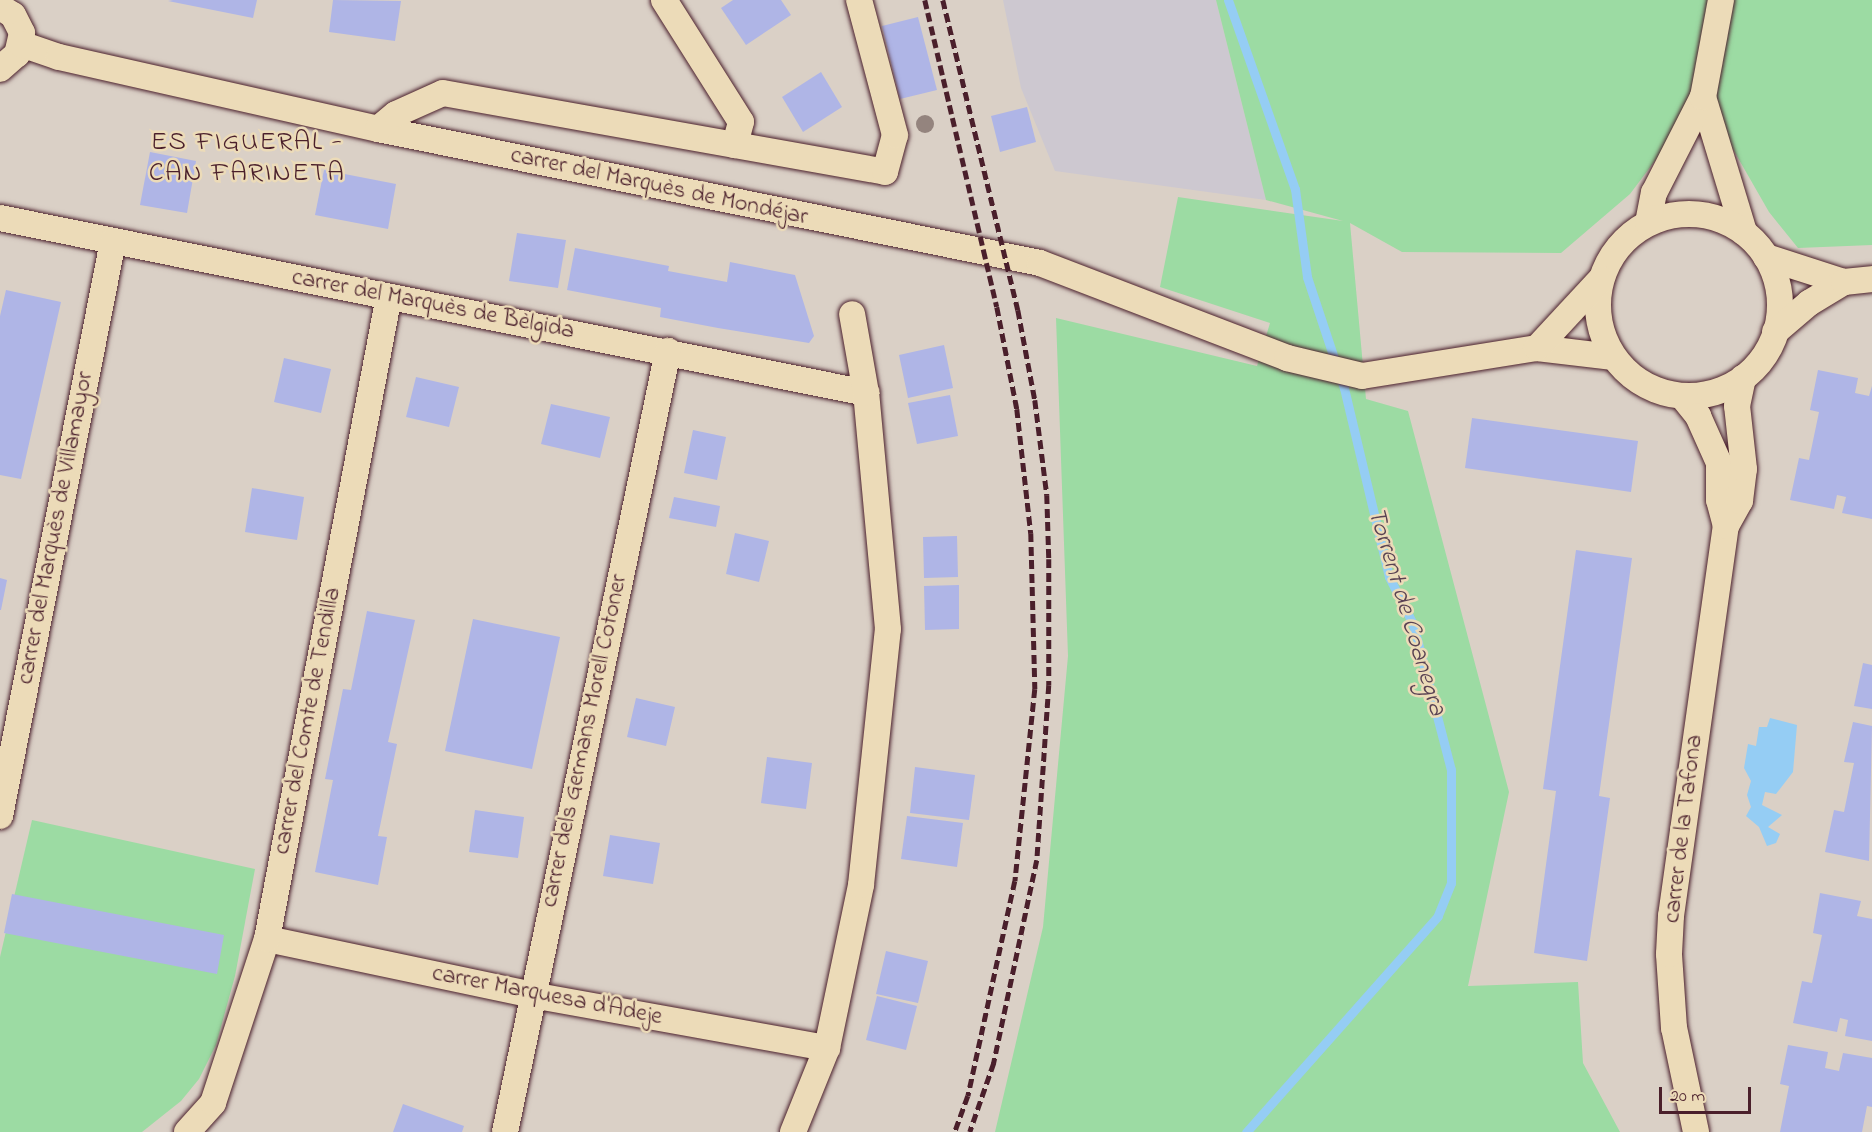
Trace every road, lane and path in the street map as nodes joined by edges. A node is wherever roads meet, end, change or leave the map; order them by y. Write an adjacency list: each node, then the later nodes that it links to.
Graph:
1 (664, 0): 9 (street)
2 (860, 0): 9 (street)
3 (1721, 0): 7 (street)
4 (5, 5): 5 (street)
5 (21, 44): 6 (street); 8 (street, carrer del Marquès de Mondéjar)
6 (0, 69)
7 (1703, 97): 11 (street); 12 (street)
8 (378, 129): 9 (street); 21 (street, carrer del Marquès de Mondéjar)
9 (735, 145)
10 (0, 218): 13 (street, carrer del Marquès de Bèlgida)
11 (1648, 223): 12 (street); 15 (street)
12 (1744, 232): 14 (street)
13 (113, 241): 18 (street, carrer del Marquès de Bèlgida); 28 (street, carrer del Marquès de Villamayor)
14 (1766, 257): 17 (street); 20 (street)
15 (1601, 279): 21 (street); 23 (street)
16 (1872, 279): 17 (street)
17 (1844, 282): 20 (street)
18 (389, 296): 22 (street, carrer del Marquès de Bèlgida); 29 (street, carrer del Comte de Tendilla)
19 (852, 314): 25 (street)
20 (1775, 332): 24 (street)
21 (1537, 348): 23 (street)
22 (668, 351): 25 (street, carrer del Marquès de Bèlgida); 30 (street, carrer dels Germans Morell Cotoner)
23 (1613, 357): 26 (street)
24 (1743, 378): 26 (street); 27 (street)
25 (866, 393): 31 (street)
26 (1682, 396): 27 (street)
27 (1726, 526): 35 (street, carrer de la Tafona)
28 (0, 816)
29 (267, 939): 30 (street, carrer Marquesa d'Adeje); 32 (street, carrer del Comte de Tendilla)
30 (532, 995): 31 (street, carrer Marquesa d'Adeje); 33 (street, carrer dels Germans Morell Cotoner)
31 (827, 1048): 34 (street)
32 (187, 1132)
33 (505, 1132)
34 (793, 1132)
35 (1696, 1132)

